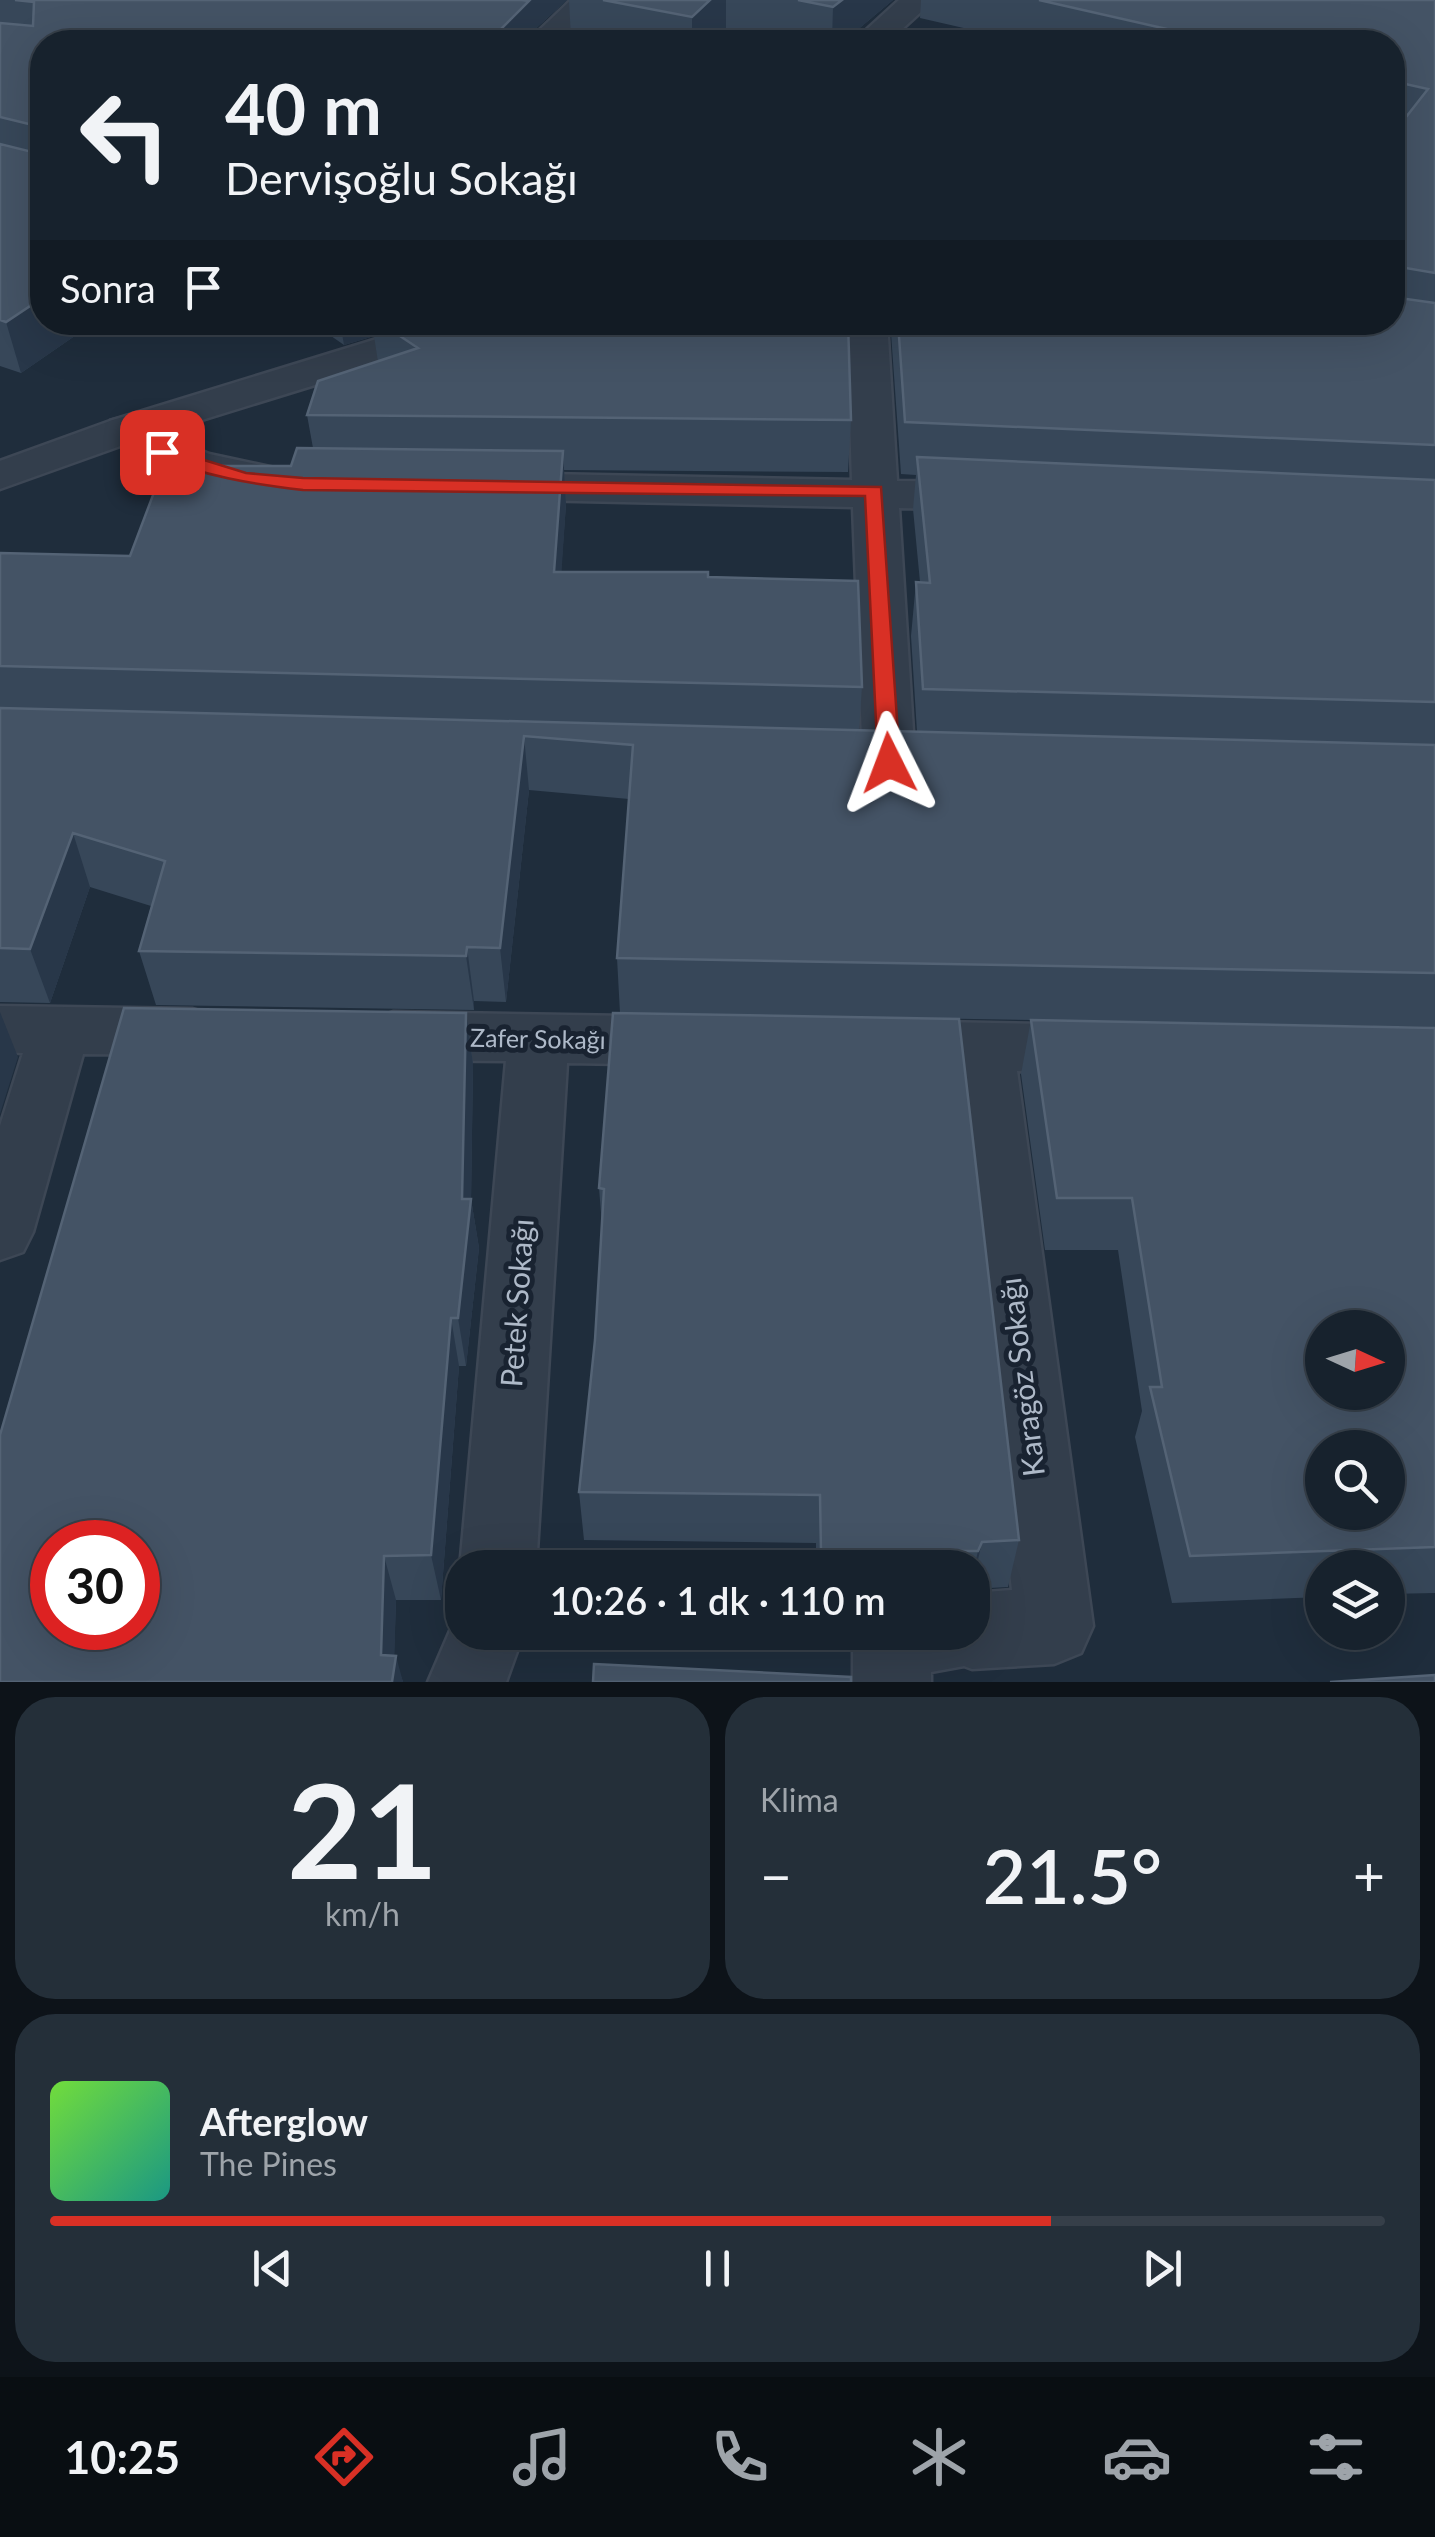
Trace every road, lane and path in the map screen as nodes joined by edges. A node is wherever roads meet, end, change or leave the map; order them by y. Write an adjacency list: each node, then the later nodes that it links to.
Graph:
1 (589, 0): 3 (street)
2 (918, 0): 4 (street)
3 (557, 30)
4 (884, 30)
5 (434, 335): 7 (street)
6 (868, 335): 11 (street)
7 (125, 430): 8 (street); 9 (street)
8 (0, 476)
9 (303, 484)
10 (441, 486): 11 (street)
11 (874, 490): 12 (street); 13 (street)
12 (1029, 498)
13 (889, 763)
14 (30, 1030): 15 (street); 22 (street)
15 (240, 1033)
16 (339, 1035): 17 (street, Zafer Sokağı)
17 (538, 1038): 18 (street, Zafer Sokağı); 23 (street, Petek Sokağı)
18 (732, 1042)
19 (828, 1044): 20 (street)
20 (983, 1047): 21 (street); 24 (street, Karagöz Sokağı)
21 (1160, 1050)
22 (0, 1232)
23 (499, 1550)
24 (990, 1630)
25 (479, 1650): 27 (street)
26 (891, 1650): 28 (street)
27 (467, 1682)
28 (892, 1682)

